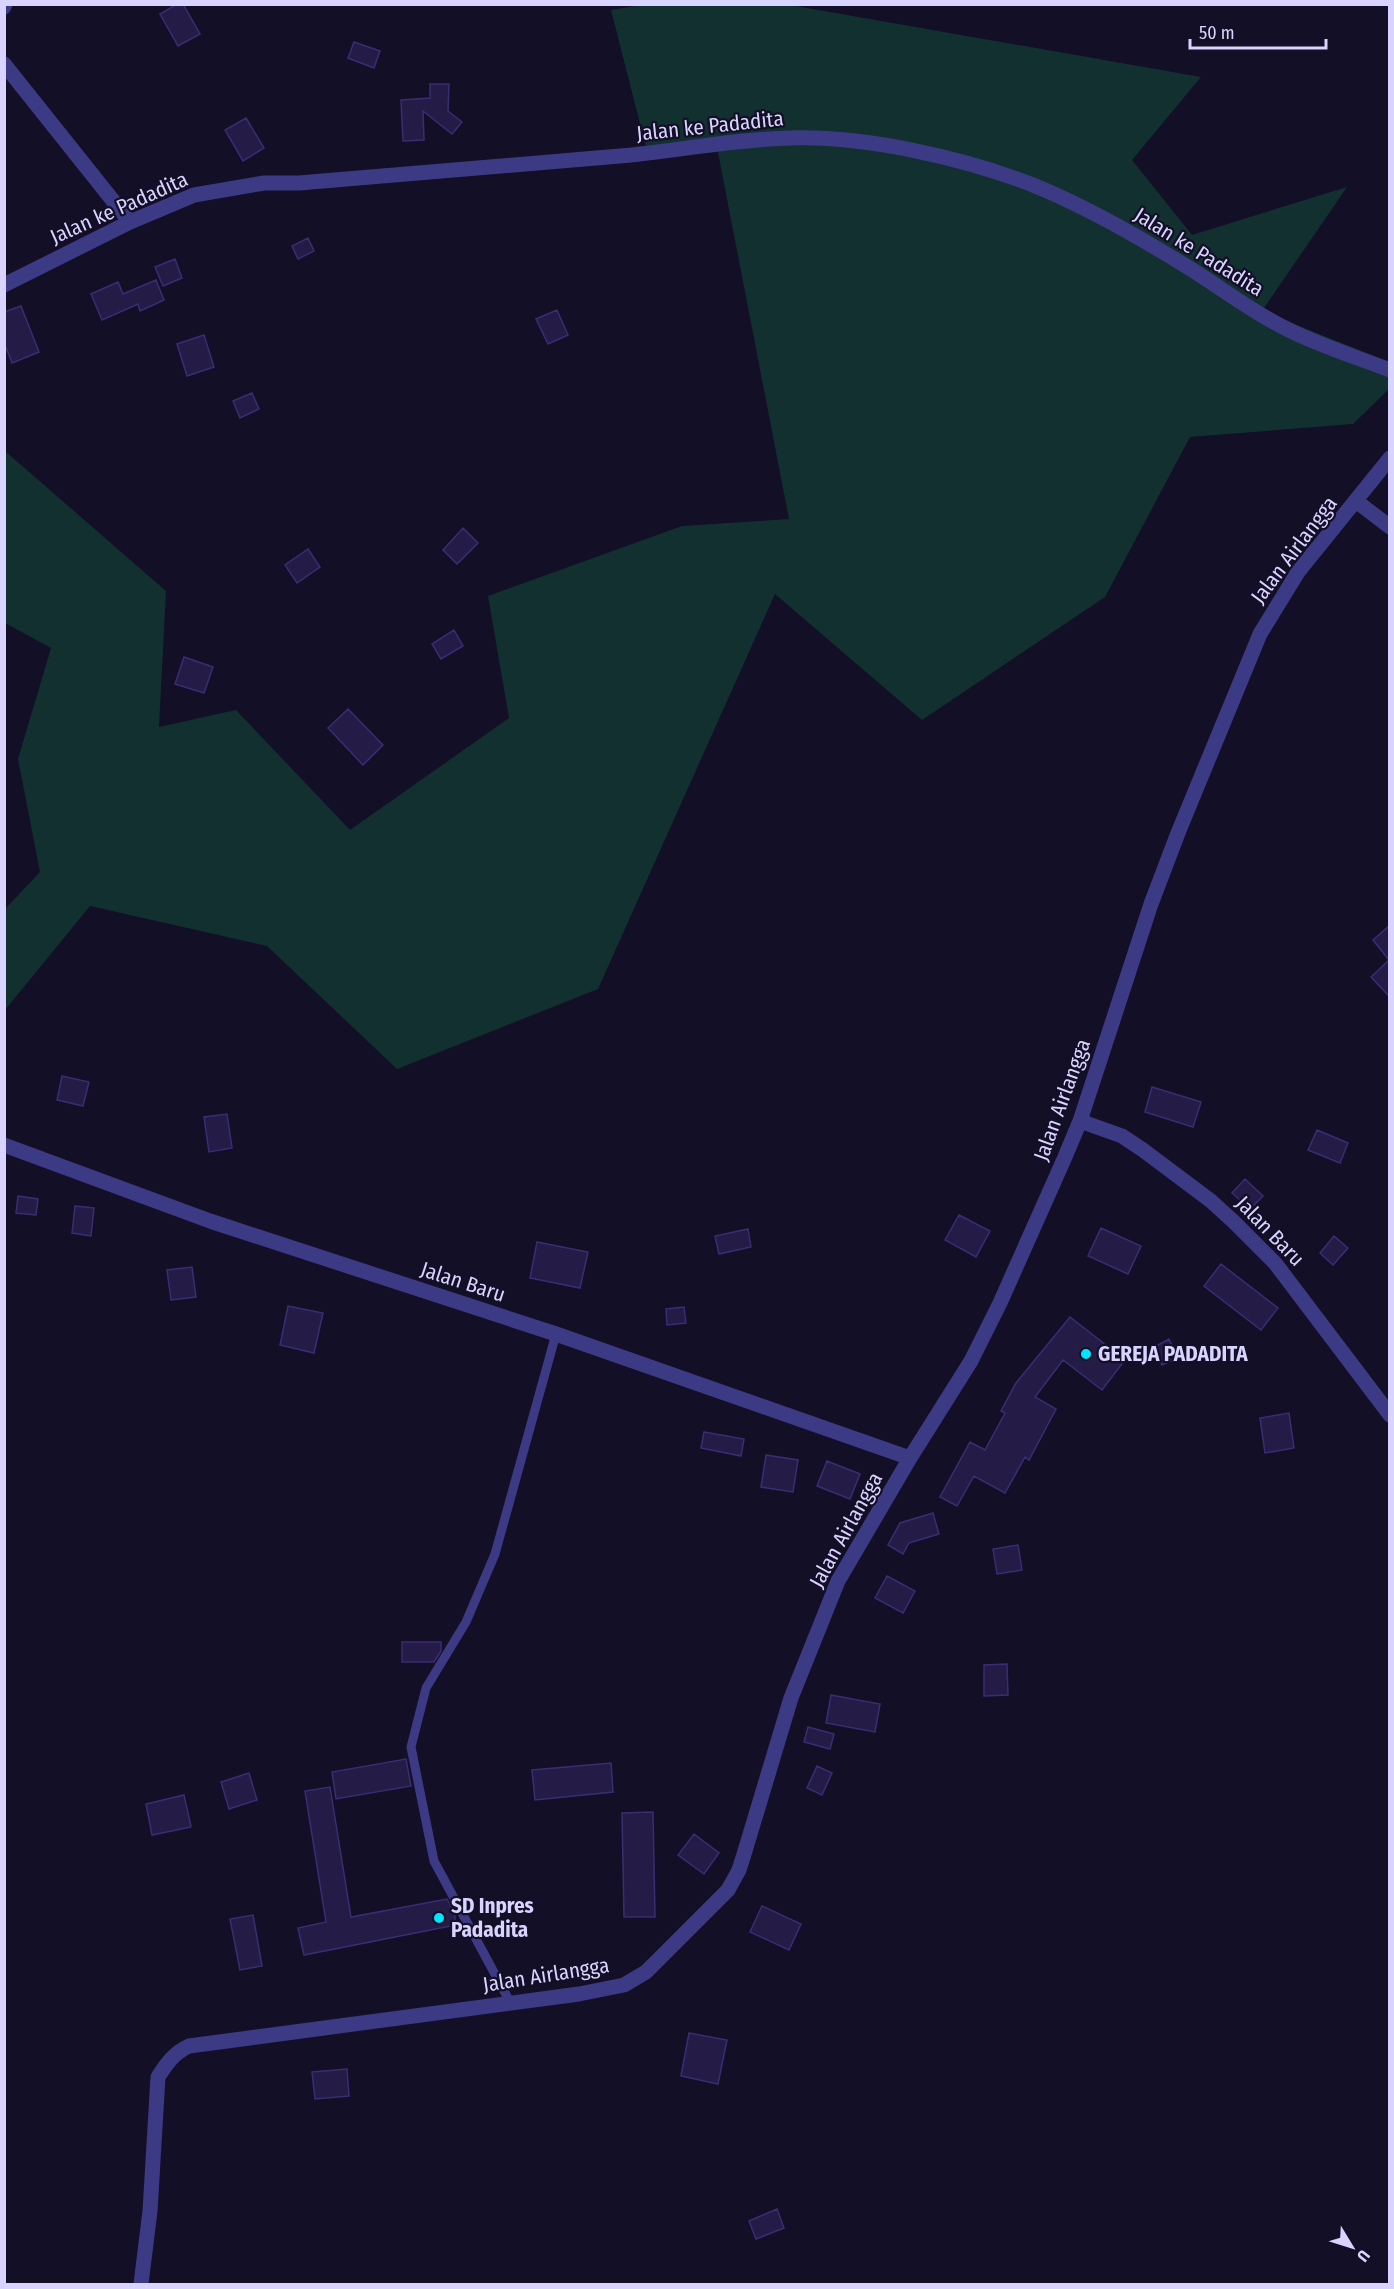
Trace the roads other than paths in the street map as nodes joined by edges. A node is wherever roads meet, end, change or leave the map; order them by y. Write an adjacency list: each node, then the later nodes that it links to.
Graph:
1 (4, 64): 2 (street)
2 (130, 222): 3 (street, Jalan ke Padadita); 4 (street, Jalan ke Padadita)
3 (4, 285)
4 (1389, 370)
5 (1389, 458): 6 (street, Jalan Airlangga)
6 (1356, 501): 7 (street); 8 (street, Jalan Airlangga)
7 (1389, 527)
8 (1080, 1121): 11 (street, Jalan Baru); 12 (street, Jalan Airlangga)
9 (4, 1145): 10 (street, Jalan Baru)
10 (556, 1334): 12 (street, Jalan Baru); 13 (lane)
11 (1389, 1415)
12 (910, 1458): 13 (street, Jalan Airlangga)
13 (510, 2002): 14 (street, Jalan Airlangga)
14 (141, 2284)

